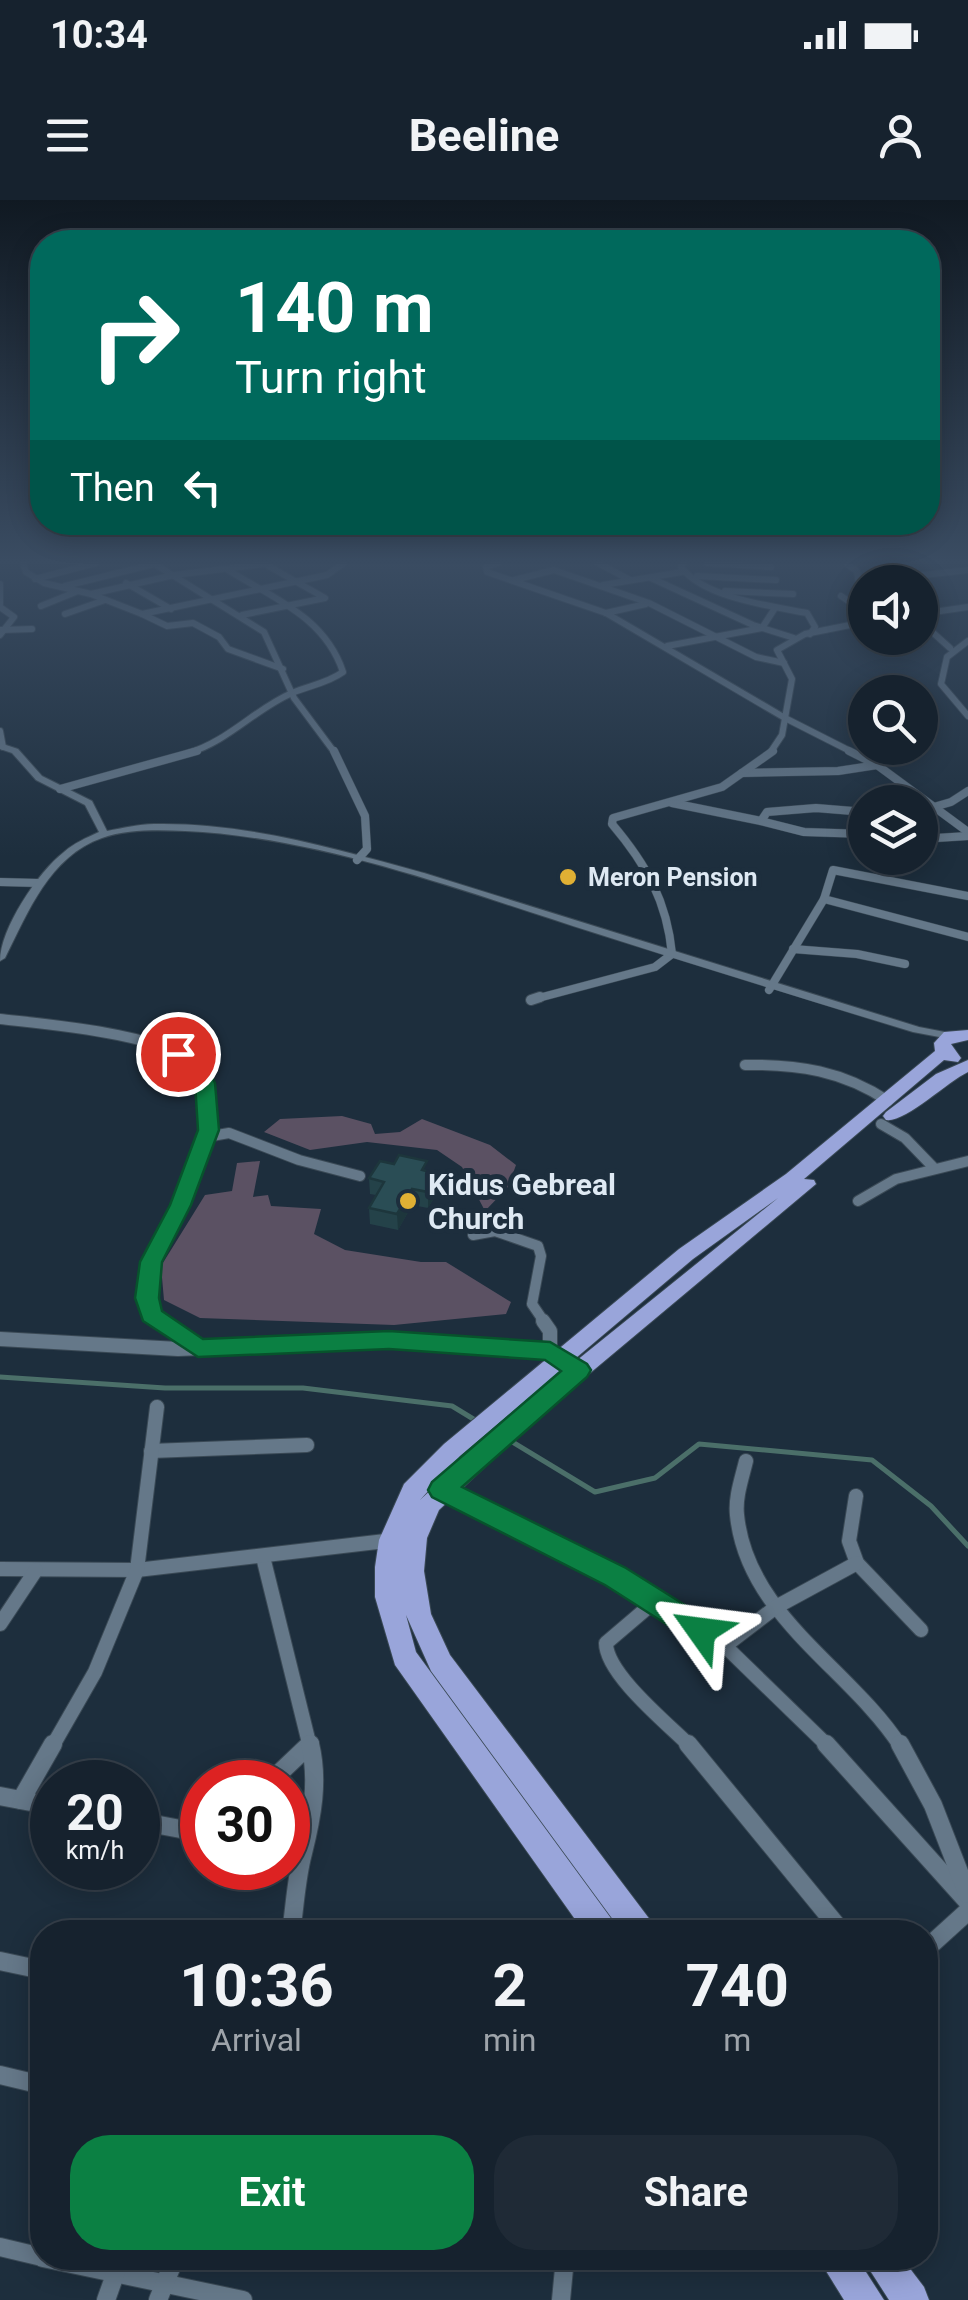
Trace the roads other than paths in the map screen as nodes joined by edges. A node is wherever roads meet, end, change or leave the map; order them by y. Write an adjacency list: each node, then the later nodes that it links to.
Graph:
1 (263, 661): 9 (street)
2 (279, 661): 9 (street)
3 (341, 661): 10 (street)
4 (693, 661): 12 (street)
5 (770, 661): 8 (street)
6 (783, 661): 8 (street)
7 (944, 661): 11 (street)
8 (784, 664): 12 (street)
9 (283, 668): 10 (street)
10 (292, 694): 19 (street); 30 (street)
11 (968, 716)
12 (786, 718): 15 (street); 17 (street)
13 (0, 731): 14 (street)
14 (2, 746): 19 (street)
15 (848, 750)
16 (877, 765): 17 (street); 18 (street)
17 (742, 773): 21 (street)
18 (903, 785)
19 (60, 789): 27 (street)
20 (968, 791): 22 (street)
21 (665, 802): 25 (street); 37 (street)
22 (938, 805)
23 (848, 811): 25 (street)
24 (938, 811): 28 (street)
25 (761, 820): 26 (street)
26 (848, 833)
27 (104, 834): 30 (street); 32 (street)
28 (968, 834): 29 (street)
29 (938, 837)
30 (360, 861): 37 (street)
31 (0, 882): 32 (street)
32 (39, 883): 38 (street)
33 (968, 896): 34 (street)
34 (824, 898): 35 (street); 36 (street)
35 (968, 937)
36 (793, 949): 39 (street); 40 (street)
37 (670, 957): 40 (street); 41 (street)
38 (0, 958)
39 (905, 964)
40 (770, 987): 43 (street)
41 (531, 1000)
42 (0, 1019): 48 (street)
43 (956, 1040): 44 (highway); 46 (highway)
44 (968, 1064): 47 (highway)
45 (745, 1065): 46 (street)
46 (888, 1101): 52 (highway)
47 (882, 1124): 50 (street); 52 (highway)
48 (206, 1137): 51 (street); 56 (street)
49 (968, 1162): 50 (street)
50 (933, 1167): 53 (street)
51 (360, 1176)
52 (800, 1181): 57 (highway)
53 (858, 1200)
54 (473, 1235): 57 (street)
55 (0, 1338): 56 (street)
56 (198, 1348): 57 (street)
57 (563, 1360): 62 (highway)
58 (156, 1407): 60 (street)
59 (307, 1445): 60 (street)
60 (151, 1451): 69 (street)
61 (746, 1461): 71 (street)
62 (432, 1484): 64 (highway); 70 (street)
63 (856, 1496): 66 (street)
64 (403, 1539): 65 (street); 85 (highway); 86 (highway)
65 (263, 1557): 69 (street); 75 (street)
66 (857, 1563): 71 (street); 73 (street)
67 (0, 1569): 68 (street)
68 (36, 1570): 69 (street); 72 (street)
69 (137, 1570): 78 (street)
70 (654, 1603): 74 (street); 87 (street)
71 (776, 1607): 74 (street); 82 (street)
72 (0, 1624)
73 (921, 1630)
74 (725, 1646): 82 (street)
75 (310, 1743): 76 (street); 80 (street)
76 (293, 1760)
77 (0, 1796): 78 (street)
78 (20, 1800): 79 (street)
79 (30, 1802)
80 (310, 1827)
81 (294, 1890): 84 (street)
82 (968, 1898)
83 (968, 1911): 88 (street)
84 (292, 1920)
85 (593, 1920)
86 (631, 1920)
87 (832, 1920)
88 (938, 1938)
89 (0, 1962): 90 (street)
90 (30, 1968)
91 (0, 2075): 92 (street)
92 (30, 2082)
93 (0, 2247): 94 (street)
94 (30, 2254)
95 (117, 2270): 101 (street)
96 (124, 2270): 100 (street)
97 (564, 2270): 103 (street)
98 (845, 2270): 104 (highway)
99 (889, 2270): 105 (highway)
100 (161, 2293): 102 (street)
101 (106, 2300)
102 (243, 2300)
103 (561, 2300)
104 (866, 2300)
105 (912, 2300)

